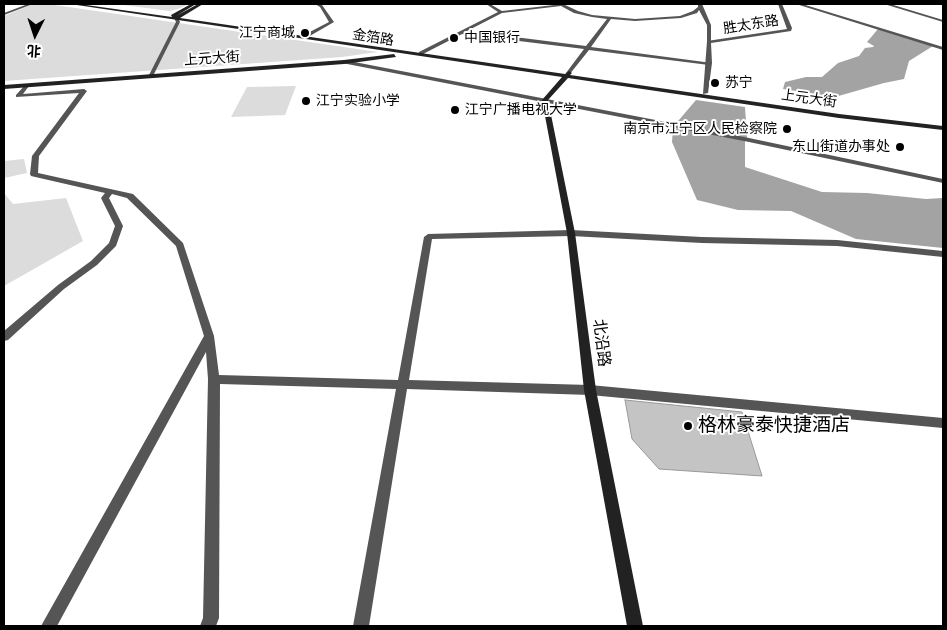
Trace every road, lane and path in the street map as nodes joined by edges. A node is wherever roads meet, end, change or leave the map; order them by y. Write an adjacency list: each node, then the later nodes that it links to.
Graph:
1 (31, 4): 14 (street)
2 (72, 4): 15 (main road, 金箔路)
3 (91, 4): 15 (main road, 金箔路)
4 (194, 4): 15 (main road)
5 (201, 4): 15 (main road)
6 (317, 4): 19 (street)
7 (488, 4): 13 (street)
8 (561, 4): 13 (street); 16 (street)
9 (780, 4): 20 (street, 胜太东路)
10 (798, 4): 22 (street)
11 (886, 4): 17 (street)
12 (700, 5): 16 (street); 20 (street)
13 (501, 12): 18 (street)
14 (4, 14)
15 (176, 18): 19 (main road, 金箔路); 23 (main road, 金箔路); 28 (street)
16 (610, 18): 21 (street)
17 (943, 21)
18 (461, 32): 21 (street); 25 (street)
19 (306, 36): 24 (main road, 金箔路)
20 (709, 42): 27 (street, 胜太东路)
21 (589, 48): 27 (street); 29 (street)
22 (943, 49)
23 (390, 52): 24 (main road, 上元大街); 28 (main road, 上元大街)
24 (407, 53): 25 (main road, 上元大街); 26 (main road, 上元大街); 29 (main road, 金箔路)
25 (422, 53): 29 (main road, 金箔路)
26 (344, 62): 28 (main road, 上元大街); 35 (street)
27 (710, 63): 34 (street, 胜太东路)
28 (151, 74): 30 (main road, 上元大街); 31 (main road, 上元大街)
29 (568, 74): 33 (main road, 金箔路); 35 (main road)
30 (4, 83)
31 (26, 86): 32 (main road, 上元大街); 39 (street)
32 (4, 87)
33 (672, 89): 34 (main road, 上元大街); 37 (main road, 上元大街)
34 (705, 92): 36 (main road, 上元大街)
35 (544, 100): 38 (street); 40 (main road, 北沿路)
36 (943, 124)
37 (943, 128)
38 (943, 181)
39 (110, 190): 42 (street); 43 (street)
40 (571, 233): 41 (street); 45 (street); 46 (main road, 北沿路)
41 (943, 254)
42 (210, 336): 44 (street); 48 (street)
43 (4, 337)
44 (214, 379): 45 (street); 49 (street)
45 (402, 386): 46 (street); 50 (street)
46 (590, 390): 47 (street); 51 (main road, 北沿路)
47 (943, 423)
48 (49, 626)
49 (208, 626)
50 (360, 626)
51 (635, 626)

